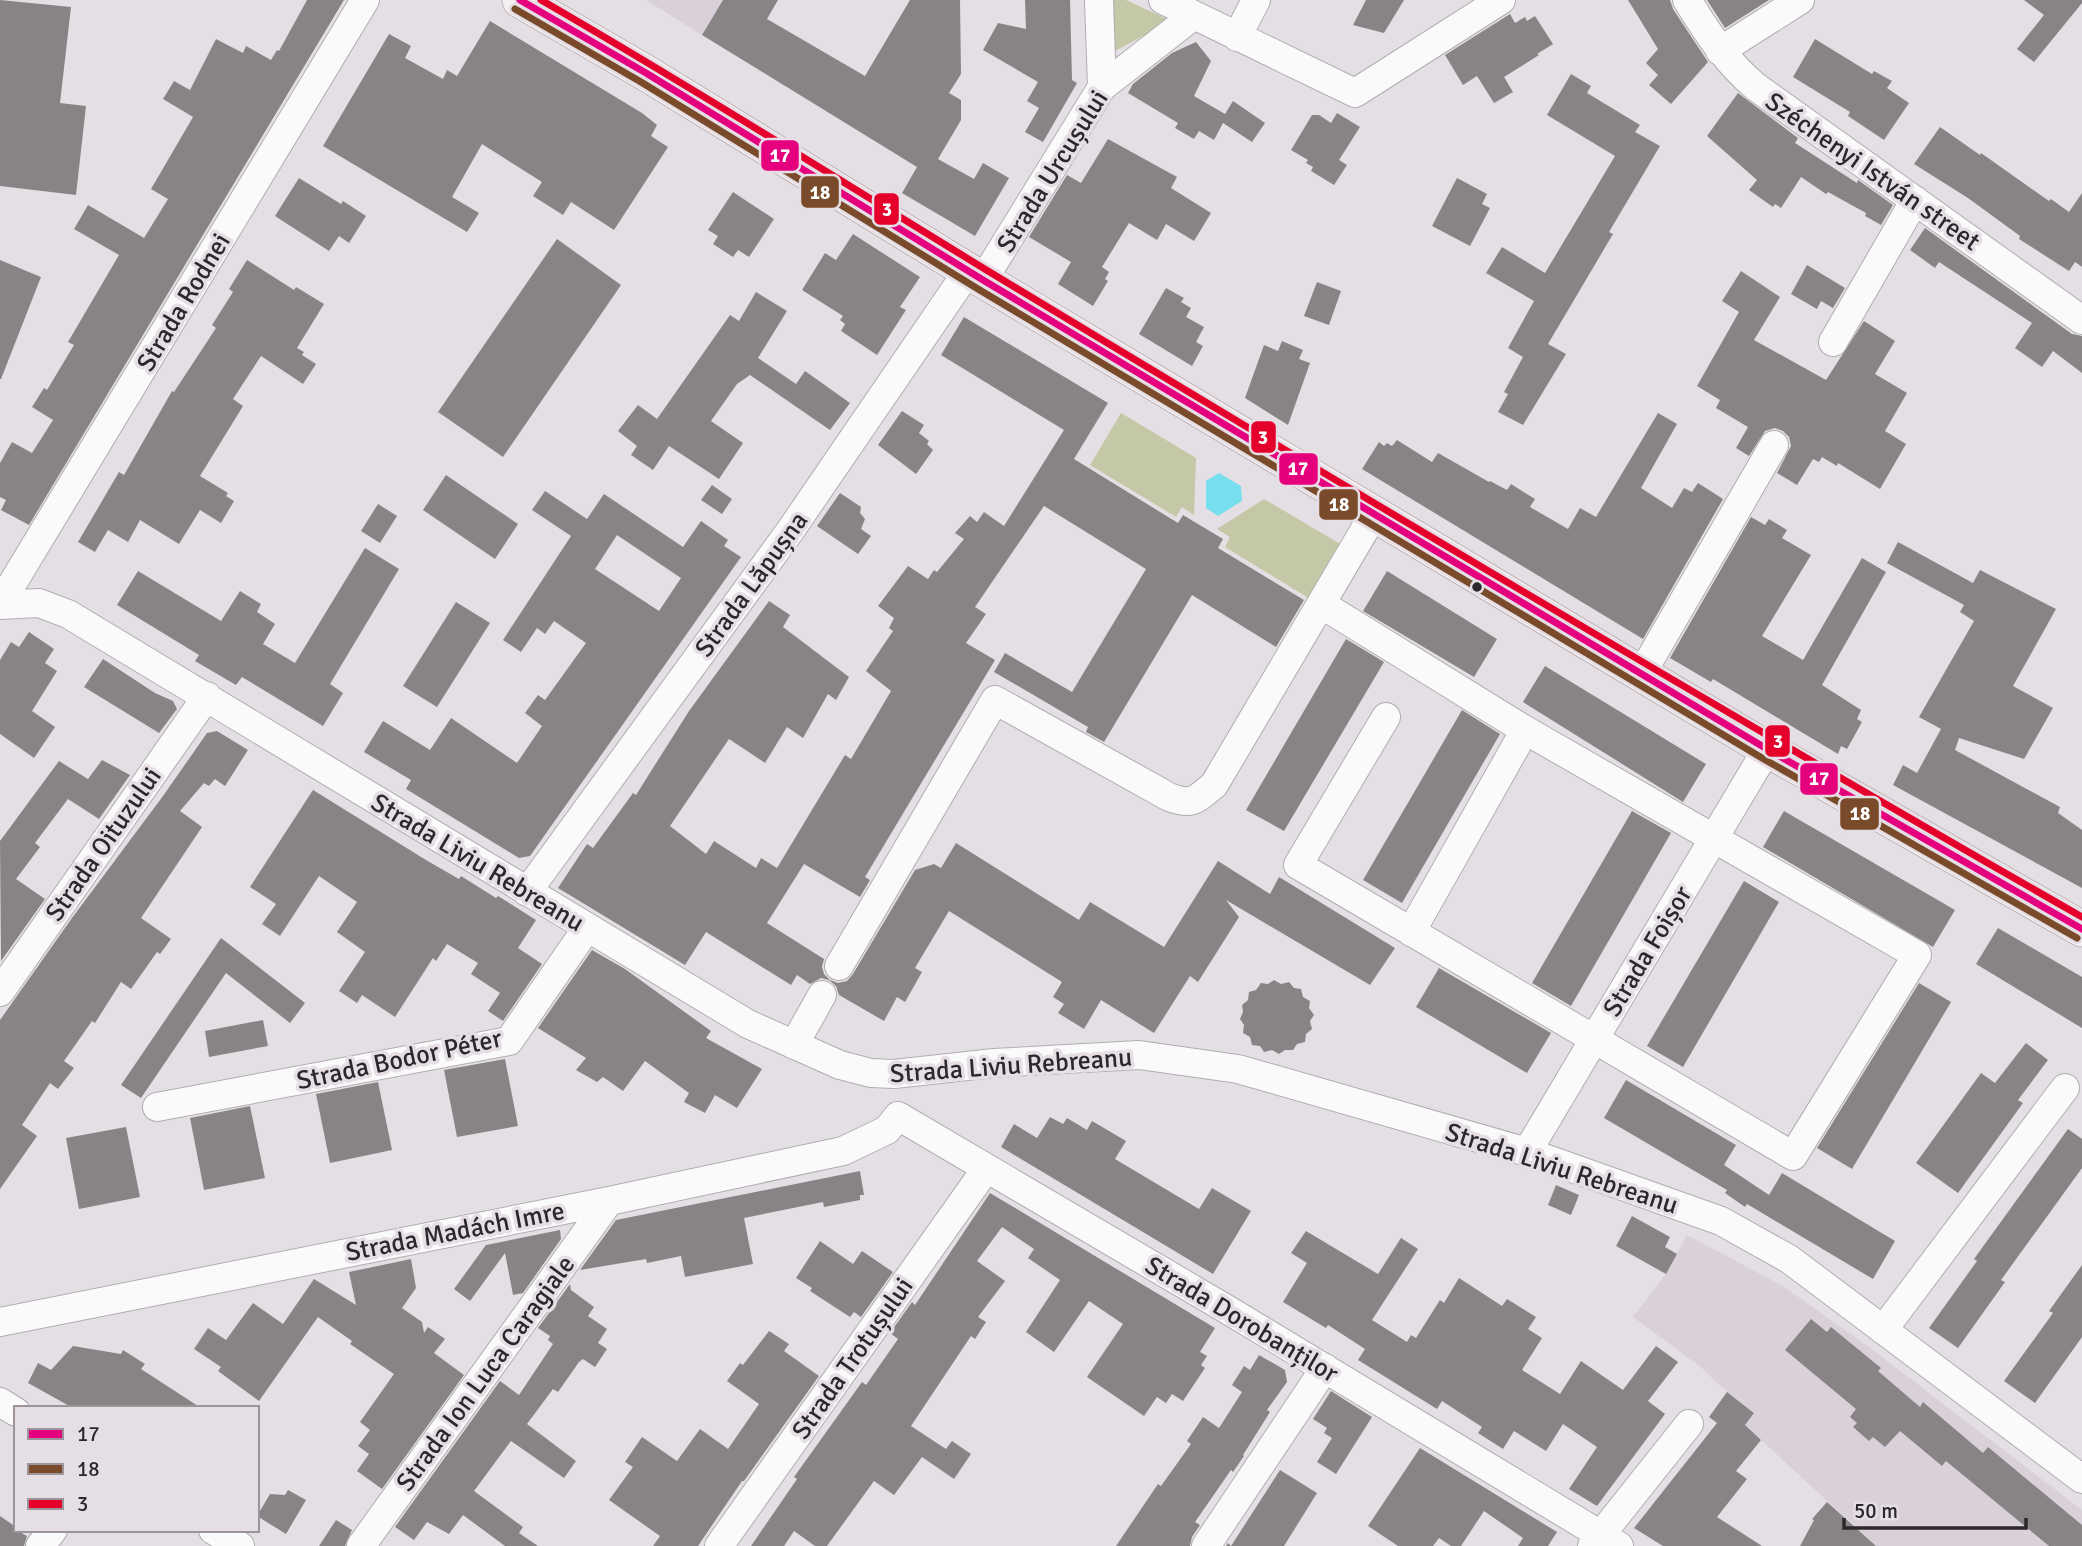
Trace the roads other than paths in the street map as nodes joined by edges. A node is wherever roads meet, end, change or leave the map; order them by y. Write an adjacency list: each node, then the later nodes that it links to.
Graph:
1 (365, 0): 20 (street, Strada Rodnei)
2 (520, 0): 14 (main road)
3 (1099, 0): 12 (street)
4 (1163, 0): 9 (street)
5 (1256, 0): 10 (street)
6 (1501, 0): 10 (street)
7 (1687, 0): 11 (street, Széchenyi István street)
8 (1800, 0): 11 (street)
9 (1193, 16): 10 (street); 12 (street, Strada Urcușului)
10 (1237, 37)
11 (1720, 51): 13 (street, Széchenyi István street)
12 (1102, 87): 14 (street, Strada Urcușului)
13 (1915, 200): 15 (street, Széchenyi István street); 16 (street)
14 (975, 275): 18 (main road); 27 (street, Strada Lăpușna)
15 (2082, 320)
16 (1833, 342)
17 (1774, 445): 21 (street)
18 (1374, 514): 19 (street); 21 (main road)
19 (1321, 604): 24 (street); 31 (street)
20 (0, 605): 22 (street, Strada Liviu Rebreanu)
21 (1642, 673): 25 (main road)
22 (207, 696): 27 (street, Strada Liviu Rebreanu); 32 (street, Strada Oituzului)
23 (1386, 717): 30 (street)
24 (1525, 730): 26 (street); 30 (street)
25 (1767, 749): 26 (street, Strada Foișor); 29 (main road)
26 (1715, 838): 34 (street, Strada Foișor); 34 (street)
27 (527, 892): 28 (street, Strada Liviu Rebreanu)
28 (587, 928): 35 (street, Strada Liviu Rebreanu); 38 (street, Strada Bodor Péter)
29 (2082, 929)
30 (1411, 932): 34 (street)
31 (839, 966)
32 (0, 992)
33 (822, 995): 35 (street)
34 (1594, 1038): 40 (street, Strada Foișor)
35 (794, 1045): 36 (street, Strada Liviu Rebreanu)
36 (894, 1074): 39 (street); 40 (street, Strada Liviu Rebreanu)
37 (2065, 1088): 44 (street)
38 (157, 1107)
39 (898, 1116): 41 (street, Strada Dorobanților); 42 (street, Strada Madách Imre)
40 (1527, 1152): 44 (street, Strada Liviu Rebreanu)
41 (986, 1169): 45 (street, Strada Dorobanților); 52 (street, Strada Trotușului)
42 (609, 1200): 43 (street, Strada Madách Imre); 51 (street, Strada Ion Luca Caragiale)
43 (0, 1322)
44 (1882, 1330): 47 (street, Strada Liviu Rebreanu)
45 (1325, 1368): 49 (street, Strada Dorobanților); 53 (street)
46 (1689, 1424): 49 (street)
47 (2082, 1479)
48 (216, 1532): 50 (street)
49 (1604, 1542)
50 (240, 1546)
51 (361, 1546)
52 (719, 1546)
53 (1206, 1546)

